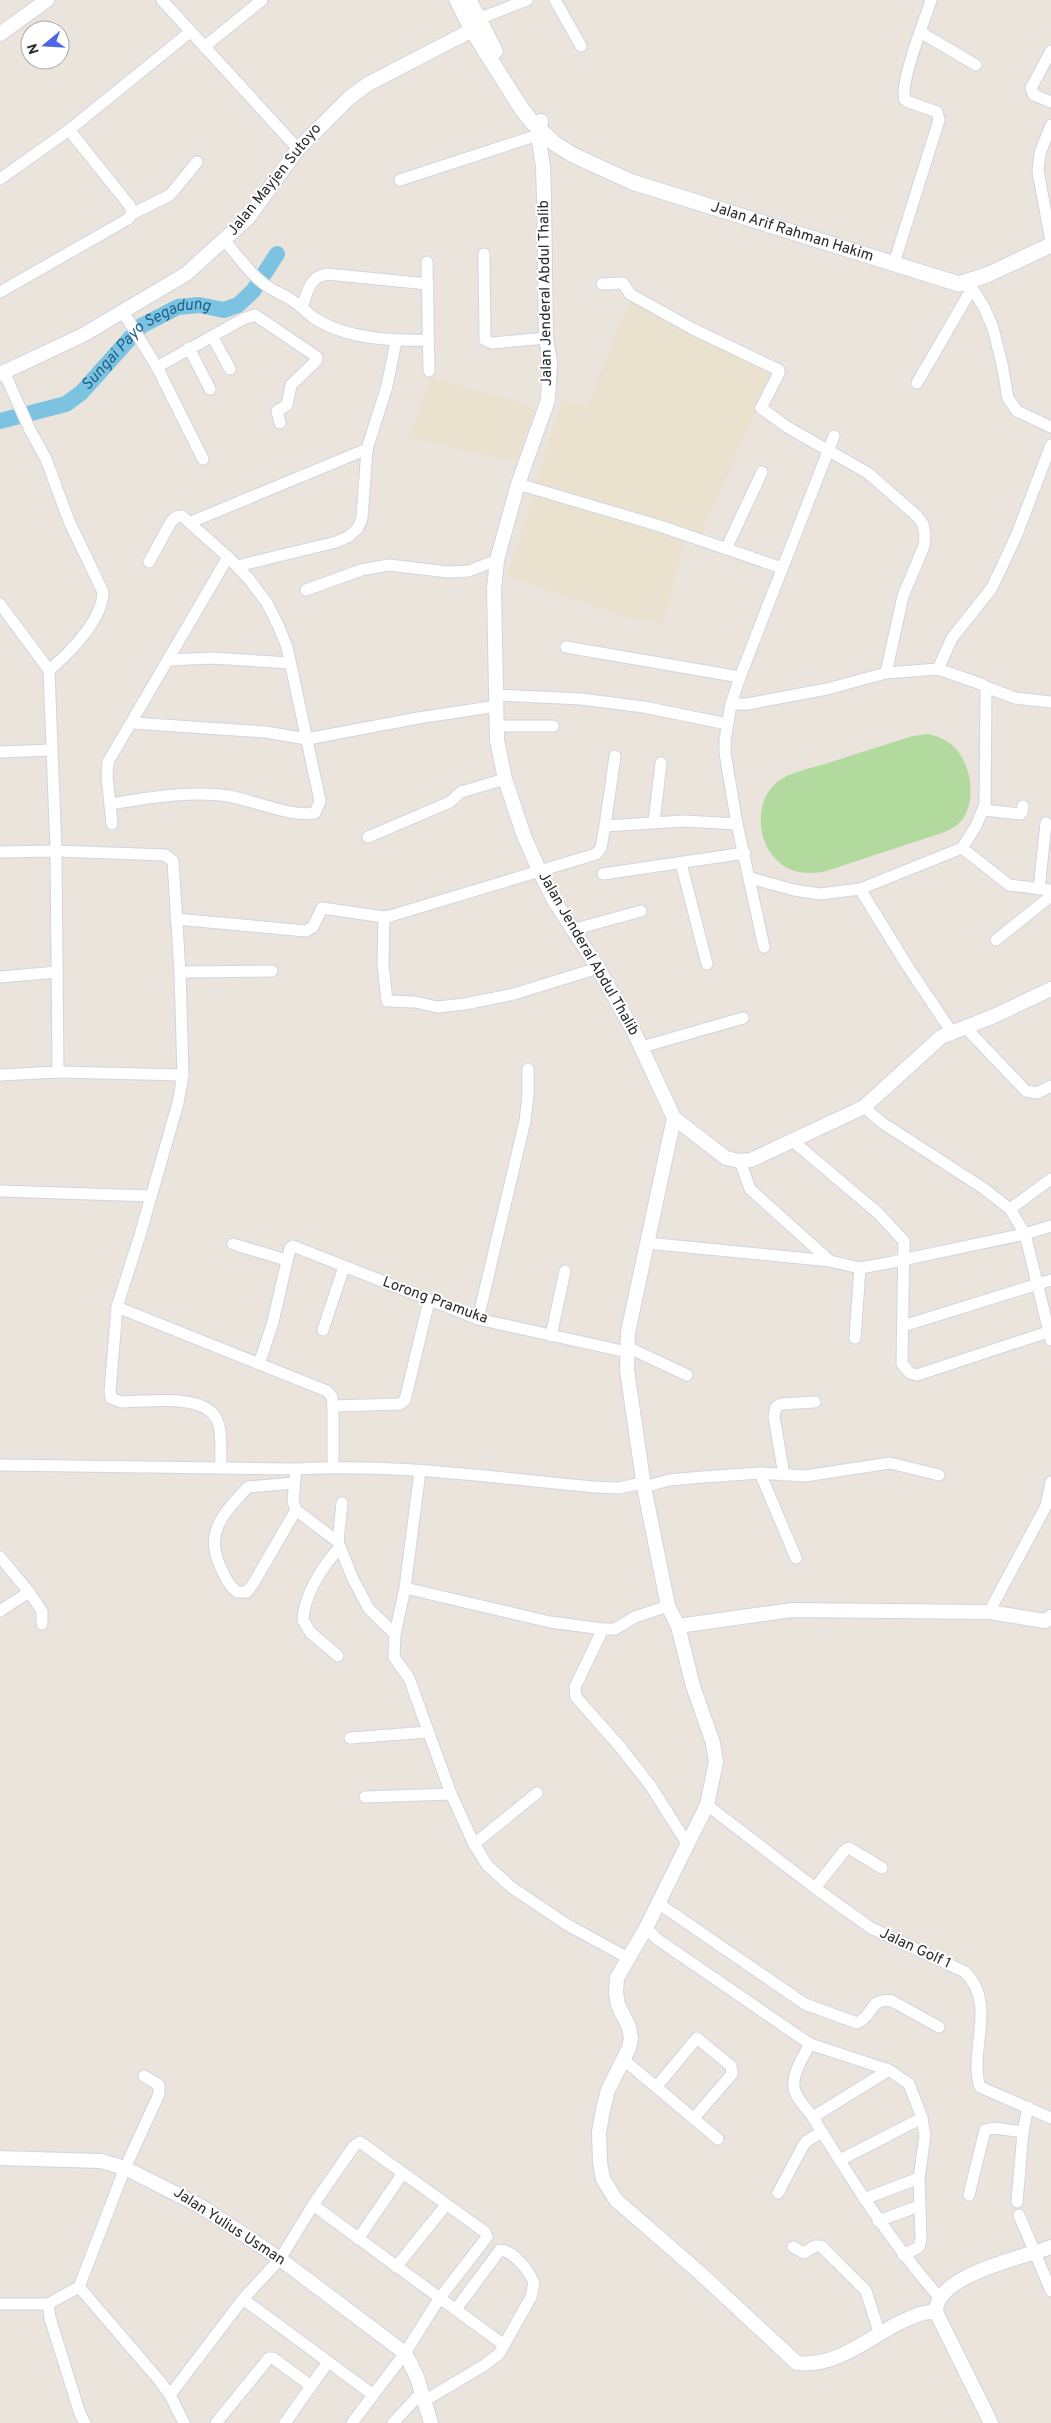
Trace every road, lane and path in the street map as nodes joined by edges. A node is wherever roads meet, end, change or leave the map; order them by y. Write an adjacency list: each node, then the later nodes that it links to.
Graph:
1 (47, 0): 12 (street)
2 (162, 0): 10 (street)
3 (262, 0): 14 (street)
4 (458, 0): 9 (main road)
5 (469, 0): 9 (main road)
6 (527, 0): 9 (street)
7 (555, 0): 13 (street)
8 (931, 0): 11 (street)
9 (475, 25): 19 (main road, Jalan Arif Rahman Hakim); 21 (street, Jalan Mayjen Sutoyo)
10 (190, 32): 14 (street); 20 (street)
11 (920, 32): 16 (street); 31 (street)
12 (0, 34)
13 (581, 46)
14 (204, 48): 21 (street)
15 (1051, 51): 17 (street)
16 (976, 66)
17 (1051, 102)
18 (1051, 126): 26 (street)
19 (539, 128): 24 (street); 31 (main road, Jalan Arif Rahman Hakim); 40 (street, Jalan Jenderal Abdul Thalib)
20 (69, 130): 23 (street); 25 (street)
21 (298, 149): 27 (street, Jalan Mayjen Sutoyo)
22 (197, 162): 25 (street)
23 (0, 179)
24 (400, 180)
25 (132, 214): 36 (street)
26 (1051, 236): 32 (main road, Jalan Arif Rahman Hakim)
27 (225, 241): 37 (street); 38 (street, Jalan Mayjen Sutoyo)
28 (1051, 244): 35 (main road, Jalan Arif Rahman Hakim)
29 (484, 254): 40 (street)
30 (427, 262): 33 (street)
31 (903, 262): 32 (main road, Jalan Arif Rahman Hakim)
32 (947, 278): 35 (main road, Jalan Arif Rahman Hakim)
33 (428, 284): 37 (street); 42 (street)
34 (602, 284): 55 (street)
35 (969, 286): 48 (street); 51 (street)
36 (0, 292)
37 (302, 308): 41 (street)
38 (126, 317): 44 (street); 47 (street, Jalan Mayjen Sutoyo)
39 (212, 336): 43 (street); 45 (street); 50 (street)
40 (546, 338): 58 (street, Jalan Jenderal Abdul Thalib)
41 (396, 340): 42 (street); 54 (street)
42 (429, 340): 46 (street)
43 (189, 348): 44 (street); 49 (street)
44 (158, 367): 56 (street)
45 (230, 369)
46 (430, 371)
47 (2, 373): 72 (street)
48 (917, 383)
49 (210, 389)
50 (280, 423)
51 (1051, 427)
52 (834, 436): 55 (street)
53 (1051, 444): 71 (street)
54 (367, 449): 59 (street); 64 (street)
55 (828, 450): 65 (street); 73 (street)
56 (203, 459)
57 (762, 472): 60 (street)
58 (518, 484): 60 (street); 62 (street, Jalan Jenderal Abdul Thalib)
59 (190, 522): 61 (street); 63 (street)
60 (726, 549): 65 (street)
61 (228, 557): 64 (street); 69 (street)
62 (497, 560): 66 (street); 76 (street, Jalan Jenderal Abdul Thalib)
63 (149, 562)
64 (236, 566): 70 (street)
65 (782, 568): 74 (street)
66 (306, 590)
67 (0, 604): 72 (street)
68 (566, 647): 74 (street)
69 (168, 660): 70 (street); 79 (street)
70 (290, 663): 83 (street)
71 (938, 669): 73 (street); 75 (street)
72 (50, 670): 84 (street)
73 (886, 673): 78 (street)
74 (740, 677): 78 (street)
75 (986, 687): 77 (street); 91 (street)
76 (496, 701): 80 (street); 81 (street, Jalan Jenderal Abdul Thalib); 83 (street)
77 (1051, 702)
78 (731, 704): 80 (street)
79 (133, 723): 83 (street); 89 (street)
80 (727, 724): 95 (street)
81 (497, 726): 82 (street); 88 (street, Jalan Jenderal Abdul Thalib)
82 (553, 726)
83 (307, 740): 89 (street)
84 (51, 750): 85 (street); 99 (street)
85 (0, 752)
86 (615, 756): 96 (street)
87 (661, 762): 92 (street)
88 (505, 779): 97 (street); 103 (street, Jalan Jenderal Abdul Thalib)
89 (110, 804): 94 (street)
90 (1023, 806): 91 (street)
91 (984, 810): 98 (street)
92 (654, 822): 95 (street); 96 (street)
93 (1046, 823): 107 (street)
94 (112, 824)
95 (737, 824): 101 (street)
96 (605, 826): 103 (street)
97 (368, 837)
98 (962, 848): 106 (street); 107 (street)
99 (56, 851): 100 (street); 111 (street); 118 (street)
100 (0, 852)
101 (745, 853): 102 (street); 105 (street)
102 (681, 863): 104 (street); 115 (street)
103 (539, 870): 110 (street); 112 (street, Jalan Jenderal Abdul Thalib)
104 (603, 874)
105 (750, 878): 106 (street); 114 (street)
106 (860, 889): 124 (street)
107 (1045, 889)
108 (1051, 896): 113 (street)
109 (641, 911): 112 (street)
110 (384, 917): 111 (street); 116 (street)
111 (176, 918): 119 (street)
112 (572, 930): 116 (street, Jalan Jenderal Abdul Thalib)
113 (996, 940)
114 (764, 947)
115 (707, 964)
116 (598, 968): 125 (street, Jalan Jenderal Abdul Thalib)
117 (272, 971): 119 (street)
118 (57, 972): 120 (street); 127 (street)
119 (180, 972): 129 (street)
120 (0, 976)
121 (1051, 988): 123 (street)
122 (743, 1018): 125 (street)
123 (965, 1028): 124 (street); 130 (street)
124 (951, 1031): 131 (street)
125 (642, 1046): 132 (street, Jalan Jenderal Abdul Thalib)
126 (528, 1069): 153 (street)
127 (58, 1072): 128 (street); 129 (street)
128 (0, 1075)
129 (182, 1075): 137 (street)
130 (1051, 1086)
131 (864, 1107): 133 (street); 138 (street)
132 (674, 1118): 134 (street); 141 (street)
133 (794, 1142): 134 (street); 144 (street)
134 (740, 1161): 145 (street)
135 (1051, 1179): 138 (street)
136 (0, 1191): 137 (street)
137 (151, 1196): 152 (street)
138 (1010, 1209): 140 (street)
139 (1051, 1226): 140 (street)
140 (1025, 1234): 144 (street); 150 (street)
141 (647, 1243): 145 (street); 159 (street)
142 (233, 1244): 143 (street)
143 (286, 1260): 146 (street, Lorong Pramuka); 160 (street)
144 (904, 1260): 147 (street); 154 (street)
145 (830, 1261): 147 (street)
146 (344, 1267): 151 (street, Lorong Pramuka); 155 (street)
147 (860, 1268): 158 (street)
148 (565, 1271): 157 (street)
149 (1051, 1280): 150 (street)
150 (1038, 1284): 154 (street); 156 (street)
151 (429, 1301): 153 (street, Lorong Pramuka); 163 (street)
152 (117, 1306): 160 (street); 165 (street)
153 (478, 1319): 157 (street, Lorong Pramuka)
154 (903, 1326): 156 (street)
155 (323, 1330)
156 (1050, 1334)
157 (551, 1336): 159 (street, Lorong Pramuka)
158 (855, 1338)
159 (627, 1349): 161 (street, Lorong Pramuka); 174 (street)
160 (258, 1364): 163 (street)
161 (687, 1375)
162 (815, 1402): 170 (street)
163 (333, 1406): 166 (street)
164 (0, 1465): 165 (street)
165 (221, 1467): 167 (street)
166 (333, 1467): 167 (street); 168 (street)
167 (296, 1469): 173 (street)
168 (420, 1471): 174 (street); 180 (street)
169 (760, 1473): 170 (street); 174 (street); 179 (street)
170 (784, 1475): 171 (street)
171 (939, 1475)
172 (1051, 1482): 184 (street)
173 (294, 1483): 176 (street); 176 (street)
174 (644, 1485): 182 (street)
175 (342, 1503): 177 (street)
176 (296, 1510): 177 (street)
177 (339, 1544): 189 (street); 190 (street)
178 (0, 1557): 181 (street)
179 (796, 1558)
180 (406, 1588): 188 (street); 189 (street)
181 (29, 1592): 183 (street); 186 (street)
182 (668, 1606): 187 (street); 188 (street)
183 (0, 1611)
184 (989, 1612): 185 (street); 187 (street)
185 (1051, 1617)
186 (42, 1624)
187 (678, 1626): 196 (street)
188 (603, 1629): 198 (street)
189 (395, 1634): 191 (street)
190 (338, 1656)
191 (428, 1732): 192 (street); 194 (street)
192 (350, 1738)
193 (537, 1793): 197 (street)
194 (451, 1794): 195 (street); 197 (street)
195 (364, 1796)
196 (707, 1805): 198 (street); 200 (street, Jalan Golf 1)
197 (474, 1844): 203 (street)
198 (688, 1845): 201 (street)
199 (882, 1868): 200 (street)
200 (815, 1888): 210 (street, Jalan Golf 1)
201 (658, 1904): 202 (street); 204 (street)
202 (646, 1928): 203 (street); 205 (street)
203 (628, 1958): 206 (street)
204 (940, 2027)
205 (810, 2044): 207 (street); 211 (street)
206 (624, 2060): 209 (street); 248 (street)
207 (889, 2070): 211 (street); 213 (street)
208 (144, 2076): 220 (street)
209 (657, 2086): 212 (street); 212 (street)
210 (1028, 2107): 214 (street, Jalan Golf 1); 216 (street)
211 (813, 2117): 215 (street)
212 (694, 2118): 217 (street)
213 (922, 2118): 219 (street); 222 (street)
214 (1051, 2118)
215 (822, 2132): 219 (street); 223 (street)
216 (1023, 2132): 224 (street); 226 (street)
217 (718, 2139)
218 (0, 2158): 220 (street, Jalan Yulius Usman)
219 (840, 2160): 225 (street)
220 (125, 2168): 237 (street, Jalan Yulius Usman); 239 (street)
221 (404, 2173): 227 (street); 228 (street); 232 (street)
222 (919, 2178): 225 (street); 229 (street)
223 (778, 2193)
224 (970, 2195)
225 (864, 2199): 231 (street)
226 (1016, 2202)
227 (313, 2204): 232 (street); 237 (street)
228 (446, 2205): 238 (street); 243 (street)
229 (919, 2206): 231 (street); 236 (street)
230 (1019, 2215): 235 (street)
231 (878, 2221): 236 (street)
232 (358, 2238): 238 (street)
233 (793, 2247): 248 (street)
234 (1051, 2247): 235 (street)
235 (1034, 2253): 240 (street); 241 (street)
236 (903, 2255): 241 (street)
237 (280, 2259): 242 (street); 250 (street, Jalan Yulius Usman)
238 (396, 2267): 243 (street)
239 (79, 2287): 245 (street); 254 (street)
240 (1051, 2291)
241 (939, 2297): 247 (street)
242 (242, 2299): 251 (street); 254 (street)
243 (439, 2299): 246 (street); 250 (street)
244 (0, 2304): 245 (street)
245 (48, 2304): 257 (street)
246 (456, 2309): 249 (street); 249 (street)
247 (936, 2312): 248 (street); 263 (street)
248 (880, 2332)
249 (504, 2346): 255 (street)
250 (405, 2353): 253 (street); 255 (street)
251 (328, 2362): 252 (street); 253 (street)
252 (311, 2386): 259 (street); 260 (street)
253 (372, 2394): 256 (street)
254 (170, 2395): 258 (street)
255 (422, 2397): 261 (street); 262 (street)
256 (358, 2421)
257 (85, 2423)
258 (184, 2423)
259 (216, 2423)
260 (285, 2423)
261 (393, 2423)
262 (431, 2423)
263 (991, 2423)

